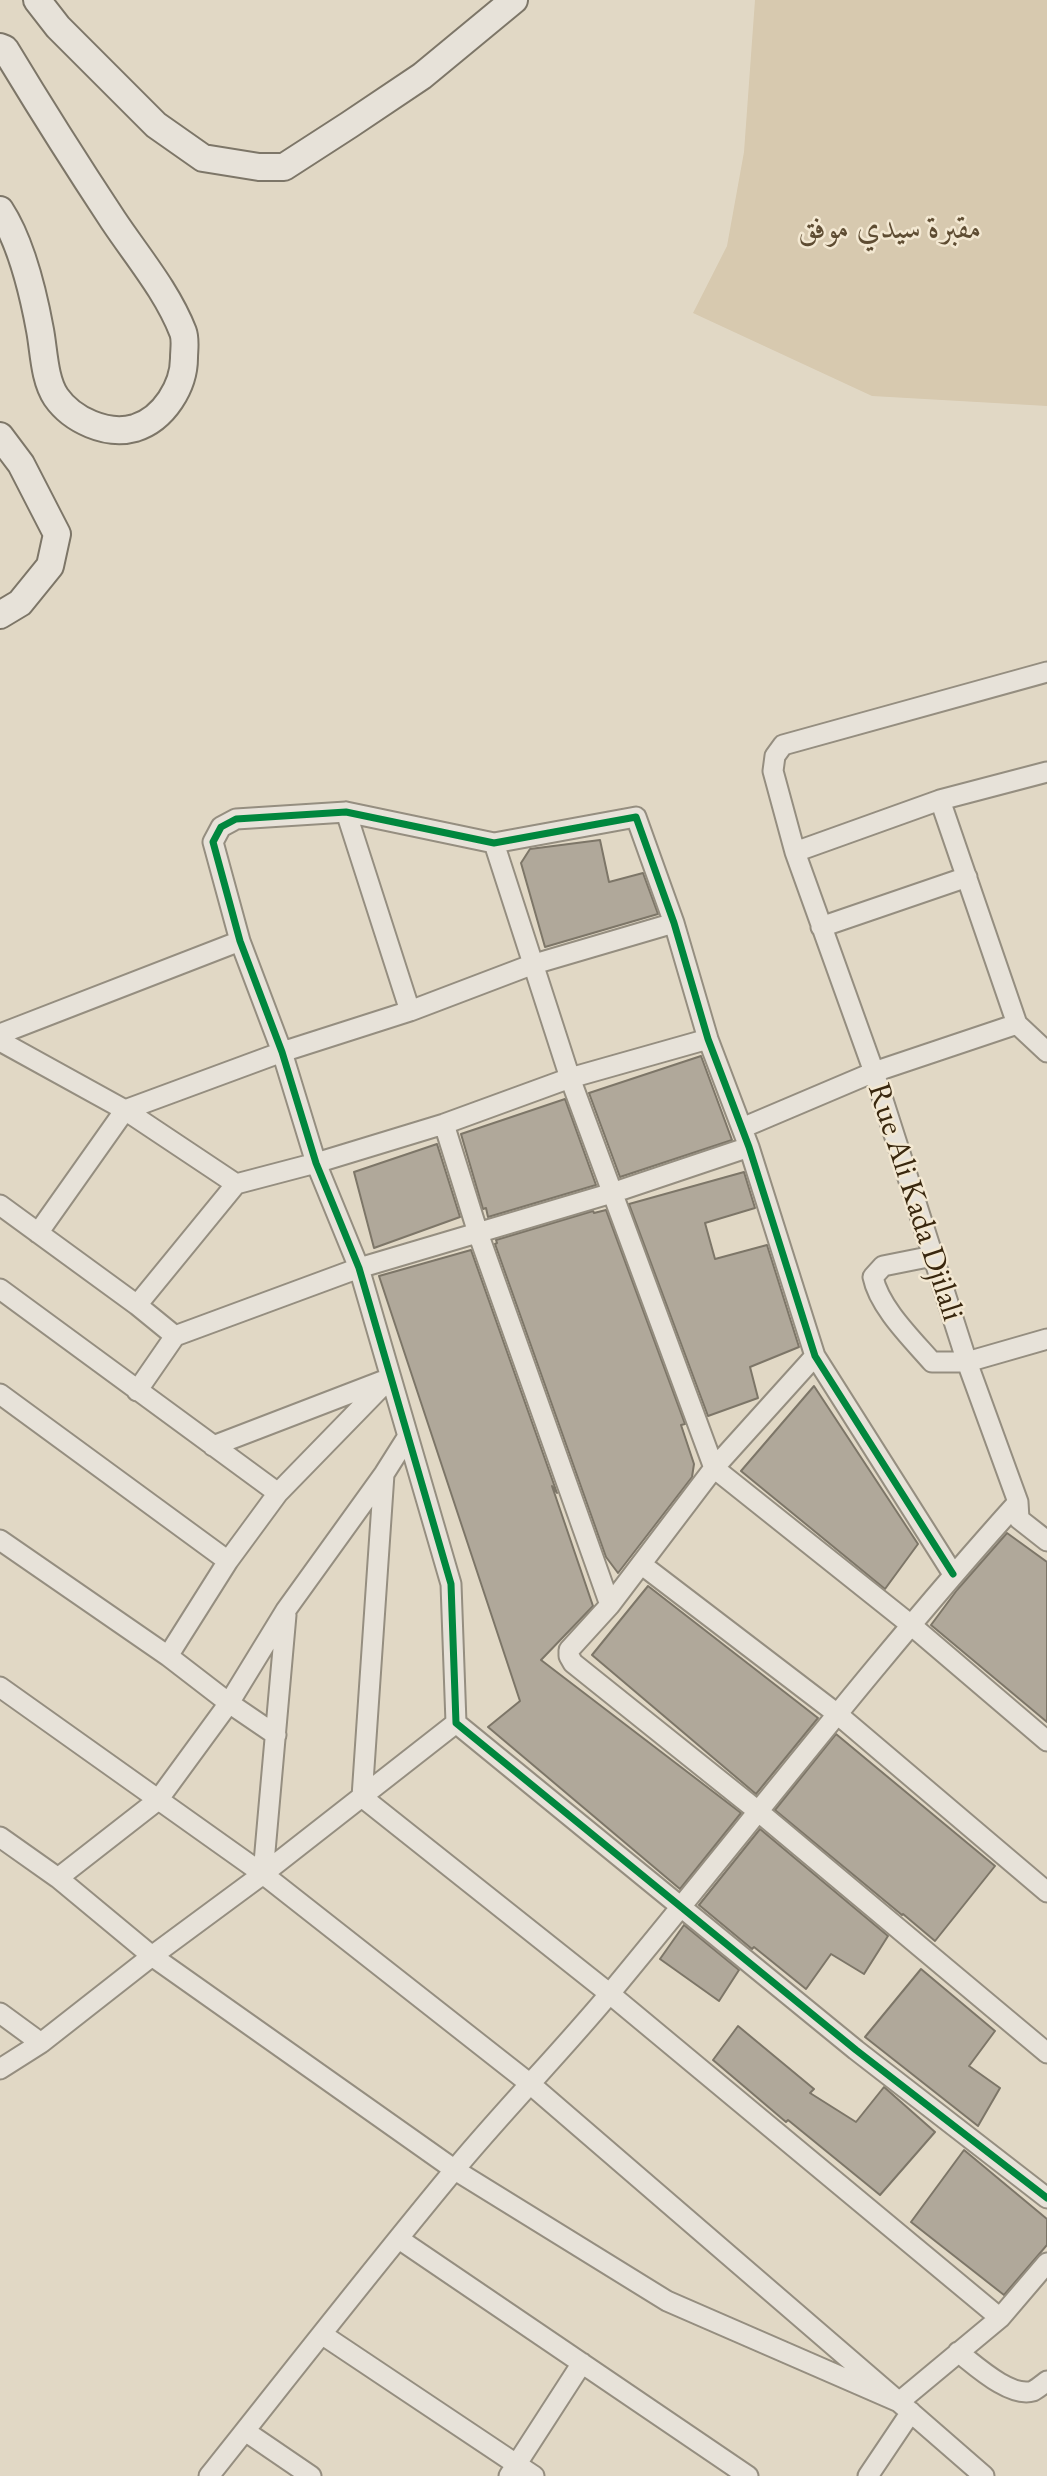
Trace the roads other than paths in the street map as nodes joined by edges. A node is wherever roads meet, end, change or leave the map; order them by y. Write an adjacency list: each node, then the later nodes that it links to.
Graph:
1 (37, 0): 2 (main road)
2 (514, 0)
3 (0, 47): 4 (main road)
4 (0, 210)
5 (0, 436): 6 (main road)
6 (0, 615)
7 (1047, 673): 12 (street, Rue Ali Kada Djilali)
8 (1047, 772): 9 (street)
9 (940, 800): 12 (street); 13 (street)
10 (346, 812): 11 (street); 16 (street); 18 (street)
11 (494, 843): 14 (street); 17 (street)
12 (795, 852): 15 (street, Rue Ali Kada Djilali)
13 (967, 877): 15 (street); 19 (street)
14 (674, 923): 17 (street); 20 (street)
15 (821, 927): 24 (street, Rue Ali Kada Djilali)
16 (240, 941): 21 (street); 23 (street)
17 (531, 965): 18 (street); 25 (street)
18 (410, 1011): 23 (street)
19 (1017, 1024): 22 (street); 24 (street)
20 (708, 1039): 25 (street); 28 (street)
21 (2, 1043): 26 (street)
22 (1046, 1051)
23 (282, 1052): 26 (street); 29 (street)
24 (874, 1072): 28 (street); 35 (street, Rue Ali Kada Djilali)
25 (570, 1077): 27 (street); 31 (street)
26 (125, 1110): 30 (street); 33 (street)
27 (444, 1124): 29 (street); 34 (street)
28 (746, 1138): 31 (street); 41 (street)
29 (316, 1163): 30 (street); 36 (street)
30 (236, 1184): 38 (street)
31 (612, 1193): 34 (street); 48 (street)
32 (0, 1205): 33 (street)
33 (38, 1233): 38 (street)
34 (478, 1233): 36 (street); 57 (street)
35 (933, 1256): 42 (street, Rue Ali Kada Djilali); 42 (street)
36 (359, 1268): 39 (street); 43 (street)
37 (0, 1289): 44 (street)
38 (137, 1304): 39 (street)
39 (175, 1336): 44 (street)
40 (1047, 1339): 42 (street)
41 (815, 1356): 48 (street); 56 (street)
42 (967, 1362): 51 (street, Rue Ali Kada Djilali)
43 (390, 1378): 46 (street); 47 (street); 50 (street)
44 (137, 1391): 47 (street)
45 (3, 1402): 54 (street)
46 (408, 1436): 49 (street); 64 (street)
47 (213, 1446): 50 (street)
48 (714, 1468): 55 (street); 59 (street)
49 (384, 1474): 58 (street); 67 (street)
50 (278, 1493): 54 (street)
51 (1018, 1502): 53 (street, Rue Ali Kada Djilali); 56 (street)
52 (0, 1540): 60 (street)
53 (1047, 1541)
54 (228, 1561): 60 (street)
55 (641, 1564): 57 (street); 63 (street)
56 (953, 1574): 59 (street)
57 (610, 1605): 69 (street)
58 (286, 1611): 62 (street); 65 (street)
59 (911, 1625): 63 (street); 66 (street)
60 (168, 1657): 62 (street)
61 (0, 1687): 68 (street)
62 (229, 1703): 65 (street); 68 (street)
63 (836, 1713): 69 (street); 73 (street)
64 (456, 1723): 67 (street); 74 (street)
65 (276, 1735): 71 (street)
66 (1047, 1741)
67 (362, 1797): 71 (street); 76 (street)
68 (158, 1800): 71 (street); 72 (street)
69 (759, 1812): 74 (street); 79 (street)
70 (0, 1837): 72 (street)
71 (263, 1874): 75 (street); 81 (street)
72 (58, 1878): 75 (street)
73 (1047, 1892)
74 (681, 1905): 76 (street); 83 (street)
75 (152, 1956): 78 (street); 82 (street)
76 (610, 1994): 81 (street); 86 (street)
77 (0, 2013): 78 (street)
78 (41, 2043): 80 (street)
79 (1047, 2053)
80 (0, 2069)
81 (529, 2083): 82 (street); 91 (street)
82 (455, 2170): 84 (street); 91 (street)
83 (1047, 2198)
84 (399, 2239): 87 (street); 89 (street)
85 (1047, 2263): 86 (street)
86 (1000, 2318): 88 (street)
87 (323, 2335): 92 (street); 93 (street)
88 (958, 2352): 90 (street); 91 (street)
89 (582, 2363): 93 (street); 97 (street)
90 (1047, 2381)
91 (905, 2407): 98 (street); 99 (street)
92 (245, 2431): 94 (street); 95 (street)
93 (513, 2470): 96 (street)
94 (209, 2476)
95 (311, 2476)
96 (534, 2476)
97 (748, 2476)
98 (868, 2476)
99 (984, 2476)

